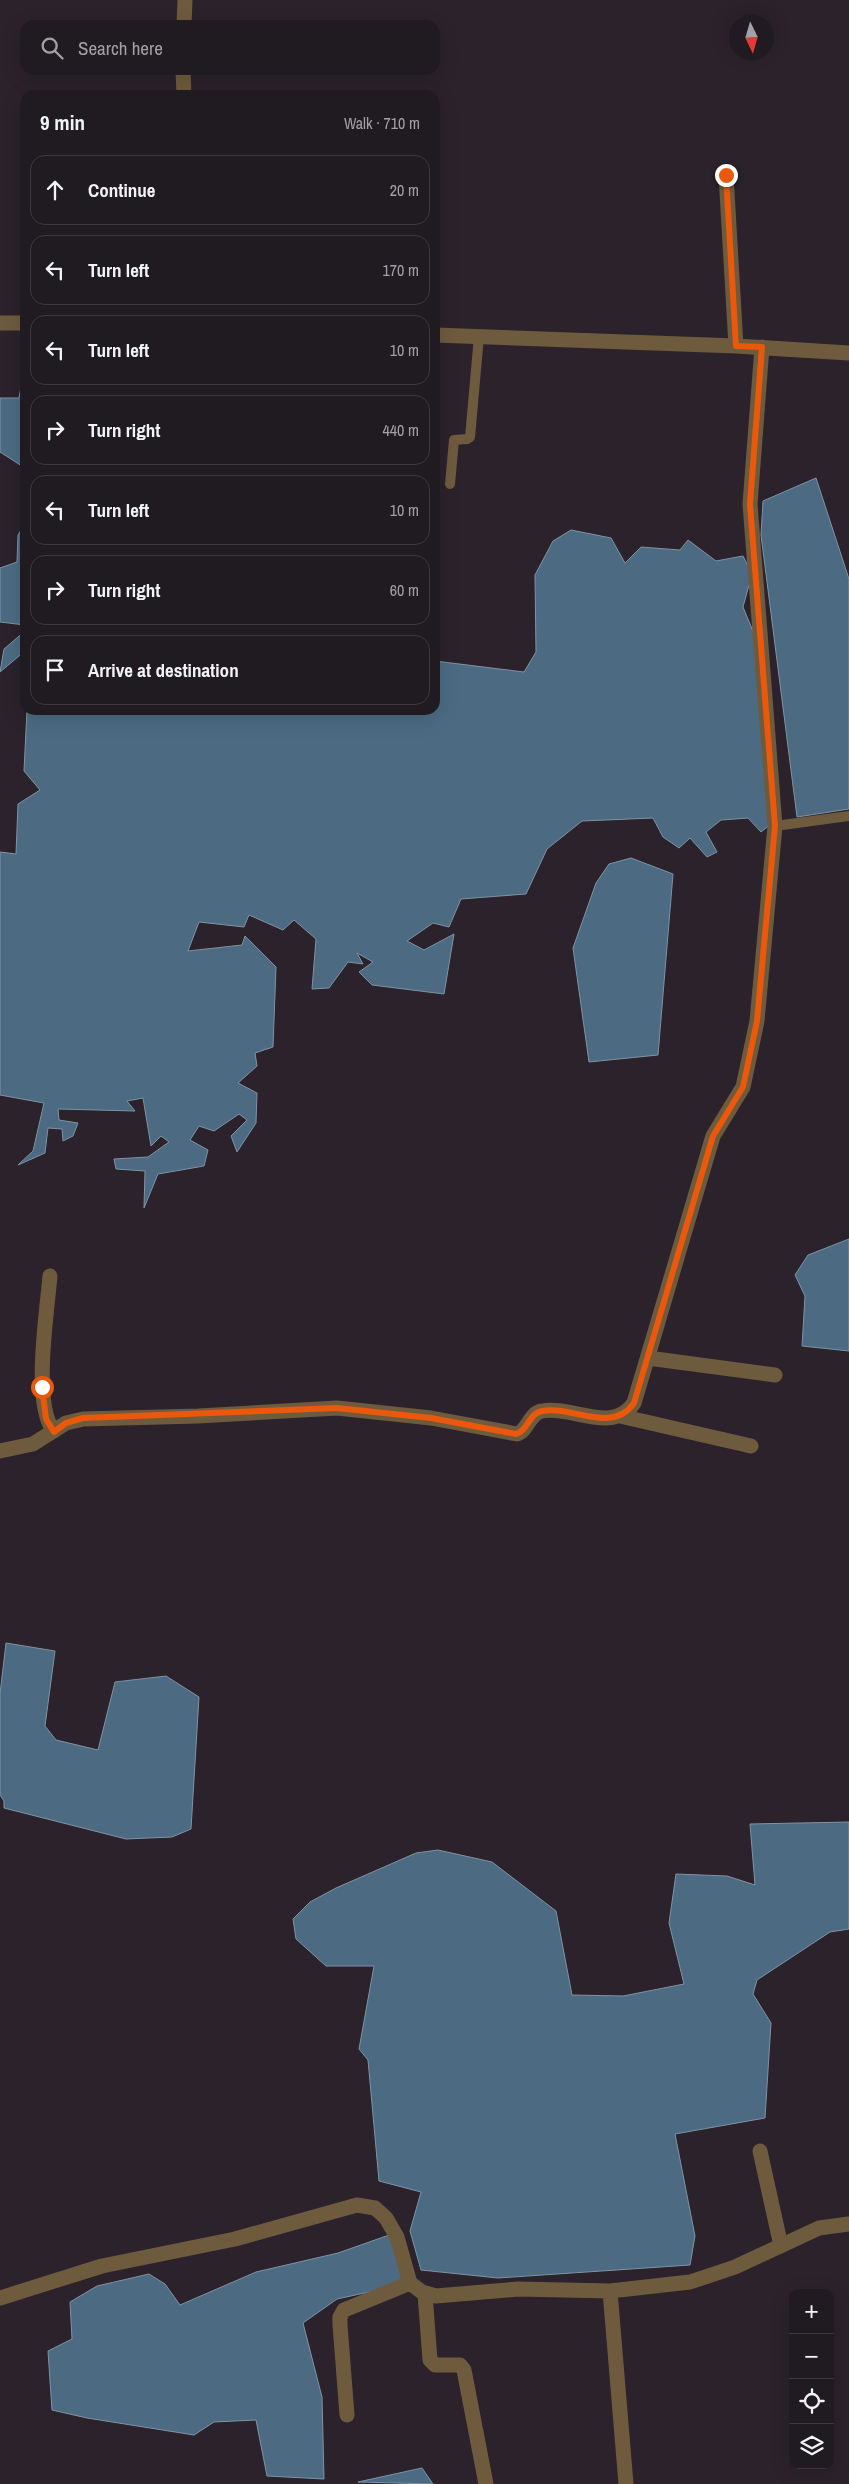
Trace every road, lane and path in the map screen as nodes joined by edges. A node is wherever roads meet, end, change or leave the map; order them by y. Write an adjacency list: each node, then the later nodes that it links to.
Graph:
1 (185, 0): 2 (street)
2 (184, 20)
3 (183, 75): 4 (street)
4 (184, 90)
5 (726, 175): 10 (street)
6 (0, 323): 7 (street)
7 (20, 323)
8 (440, 335): 9 (street)
9 (479, 336): 10 (street); 13 (lane)
10 (736, 346): 11 (street)
11 (762, 347): 12 (street); 15 (street)
12 (849, 353)
13 (450, 484)
14 (849, 816): 15 (lane)
15 (775, 826): 17 (street)
16 (50, 1276): 20 (street)
17 (648, 1358): 18 (street); 19 (street)
18 (775, 1375)
19 (620, 1416): 20 (street); 21 (street)
20 (54, 1432): 22 (street)
21 (751, 1446)
22 (0, 1451)
23 (760, 2151): 25 (street)
24 (849, 2224): 25 (street)
25 (781, 2246): 27 (street)
26 (410, 2282): 28 (street); 29 (street); 30 (street)
27 (610, 2291): 28 (street); 32 (street)
28 (425, 2294): 31 (street)
29 (0, 2298)
30 (347, 2415)
31 (486, 2484)
32 (626, 2484)

